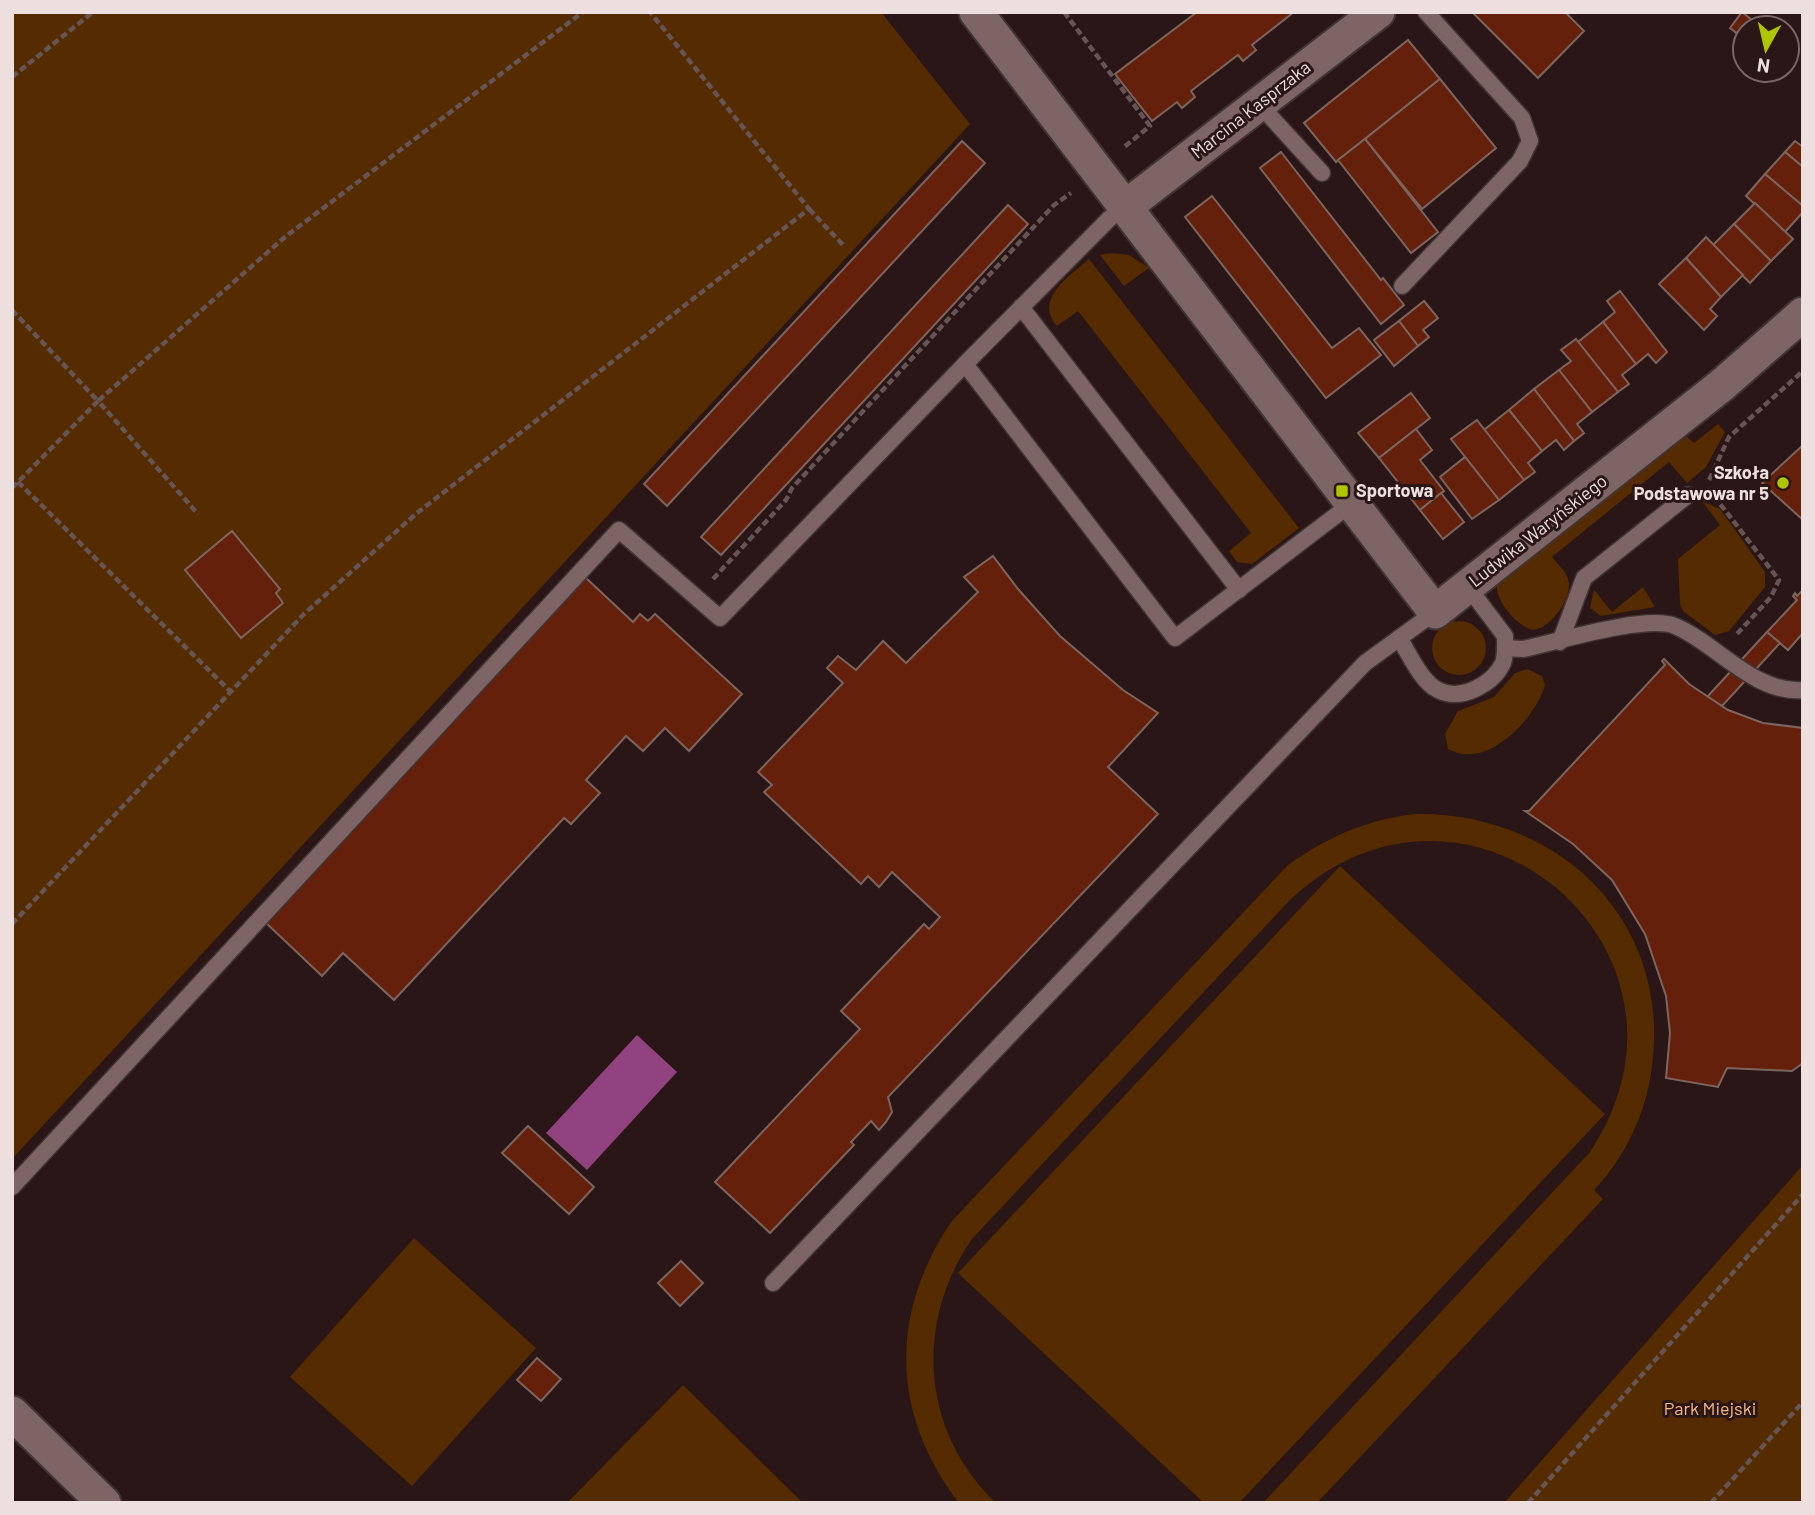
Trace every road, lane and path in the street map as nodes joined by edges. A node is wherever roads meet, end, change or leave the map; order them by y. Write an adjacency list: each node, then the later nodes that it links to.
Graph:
1 (93, 12): 8 (path)
2 (583, 12): 21 (path)
3 (650, 12): 13 (path)
4 (976, 12): 10 (street)
5 (1064, 12): 10 (path)
6 (1378, 12): 9 (street, Marcina Kasprzaka)
7 (1426, 12): 15 (lane)
8 (12, 77)
9 (1259, 104): 11 (lane); 12 (street, Marcina Kasprzaka)
10 (1109, 161): 12 (street); 29 (path)
11 (1322, 173)
12 (1124, 208): 16 (lane); 25 (street)
13 (810, 209): 14 (path); 36 (path)
14 (845, 246)
15 (1402, 286)
16 (1021, 307): 19 (lane); 28 (lane)
17 (12, 310): 21 (path)
18 (1803, 314): 27 (street, Ludwika Waryńskiego)
19 (965, 364): 28 (lane); 29 (lane)
20 (1803, 371): 34 (path)
21 (97, 401): 22 (path); 26 (path)
22 (18, 482): 23 (path); 36 (path)
23 (12, 488)
24 (1688, 495): 32 (lane)
25 (1352, 504): 28 (lane); 30 (street)
26 (198, 514)
27 (1468, 587): 30 (street, Ludwika Waryńskiego); 33 (lane)
28 (1239, 590)
29 (696, 597): 38 (lane)
30 (1435, 611): 31 (lane)
31 (1399, 638): 33 (lane); 40 (lane)
32 (1560, 642): 33 (lane); 34 (lane)
33 (1506, 648)
34 (1719, 654): 35 (lane)
35 (1803, 690)
36 (230, 692): 37 (path)
37 (12, 924)
38 (12, 1187)
39 (1803, 1195): 44 (path)
40 (773, 1283)
41 (1803, 1402): 45 (path)
42 (12, 1413): 43 (street)
43 (103, 1503)
44 (1528, 1503)
45 (1711, 1503)

